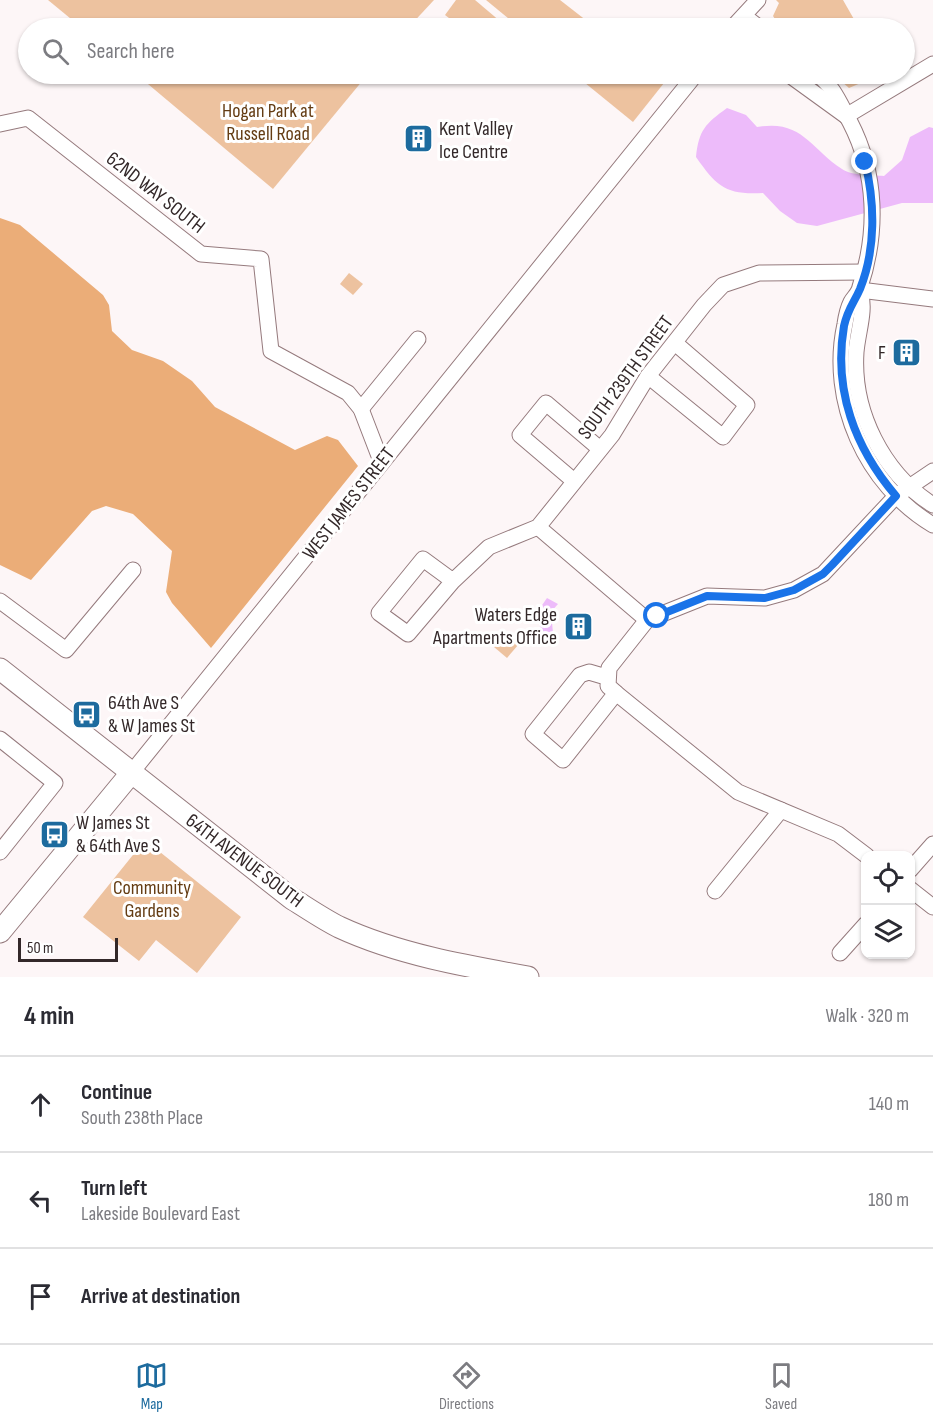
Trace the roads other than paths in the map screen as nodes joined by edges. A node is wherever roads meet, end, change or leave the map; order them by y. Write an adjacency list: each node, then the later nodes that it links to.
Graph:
1 (758, 0): 2 (street)
2 (744, 16): 3 (street)
3 (747, 18)
4 (933, 64): 5 (street)
5 (915, 75)
6 (687, 84): 11 (street, WEST JAMES STREET)
7 (690, 84): 11 (street)
8 (802, 84): 12 (street)
9 (827, 84): 12 (street)
10 (900, 84): 12 (street)
11 (684, 88): 22 (street, WEST JAMES STREET)
12 (846, 116): 14 (street)
13 (0, 124): 20 (street, 62ND WAY SOUTH)
14 (864, 272): 15 (street); 18 (street, SOUTH 239TH STREET)
15 (860, 290): 16 (street); 25 (street); 26 (street)
16 (933, 299)
17 (418, 339): 20 (street)
18 (675, 343): 19 (street, SOUTH 239TH STREET); 19 (street)
19 (648, 376): 21 (street, SOUTH 239TH STREET)
20 (361, 409): 22 (street, 62ND WAY SOUTH)
21 (600, 449): 24 (street, SOUTH 239TH STREET); 24 (street)
22 (381, 461): 38 (street, WEST JAMES STREET)
23 (933, 471): 25 (street)
24 (574, 481): 29 (street, SOUTH 239TH STREET)
25 (909, 487): 26 (street); 27 (street)
26 (896, 496): 28 (street); 33 (street)
27 (933, 505)
28 (933, 525)
29 (538, 527): 31 (street, SOUTH 239TH STREET); 33 (street)
30 (133, 570): 32 (street)
31 (453, 581): 31 (street, SOUTH 239TH STREET)
32 (0, 601)
33 (647, 620): 35 (street)
34 (0, 669): 38 (street, 64TH AVENUE SOUTH)
35 (606, 677): 36 (street); 36 (street)
36 (616, 693): 39 (street)
37 (0, 739): 42 (street)
38 (132, 772): 48 (street, WEST JAMES STREET); 50 (street, 64TH AVENUE SOUTH)
39 (781, 810): 41 (street); 44 (street)
40 (933, 844): 43 (street)
41 (861, 851)
42 (0, 852)
43 (915, 864)
44 (715, 891)
45 (915, 893): 46 (street)
46 (933, 907)
47 (861, 930): 49 (street)
48 (0, 932)
49 (840, 953)
50 (528, 977)

